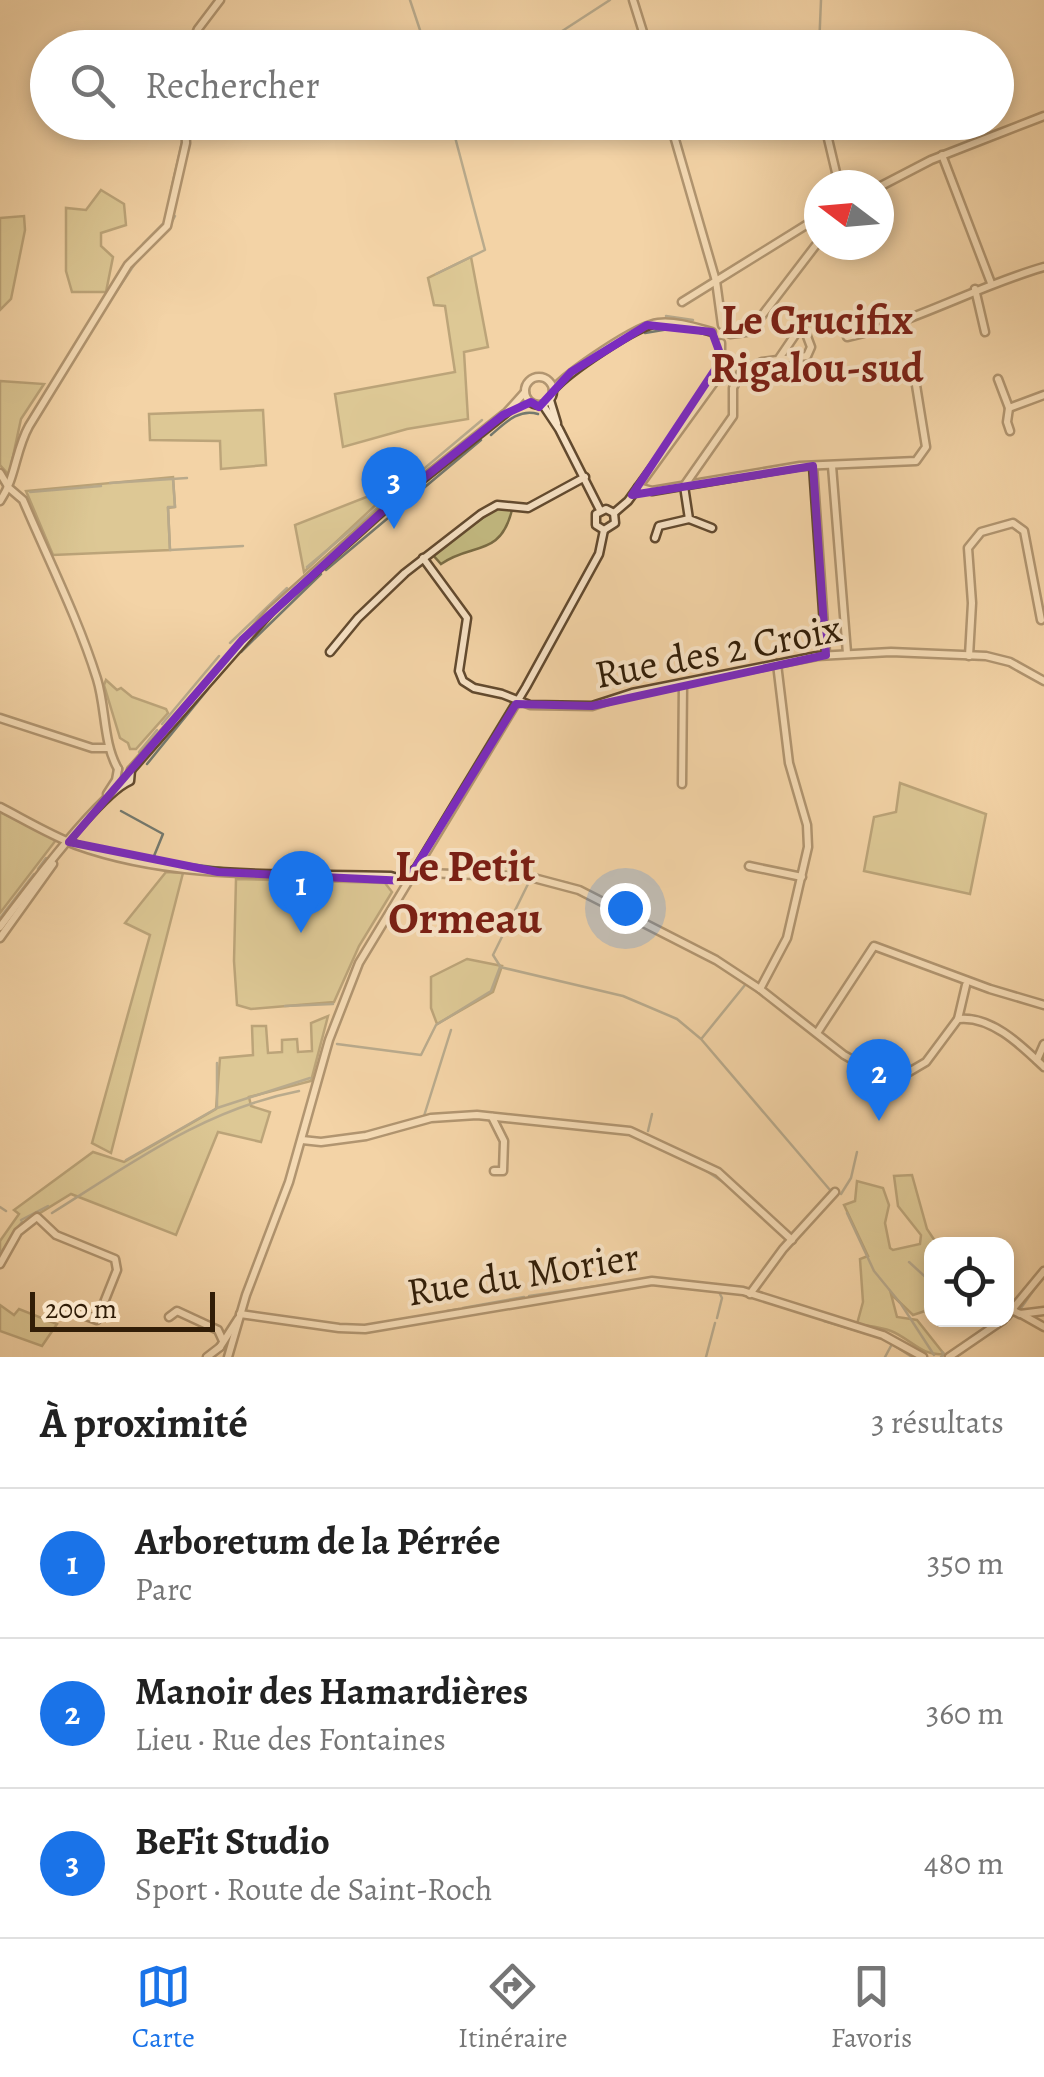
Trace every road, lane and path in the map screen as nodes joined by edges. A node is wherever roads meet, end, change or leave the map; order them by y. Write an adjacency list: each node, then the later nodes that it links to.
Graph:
1 (220, 0): 3 (street)
2 (634, 0): 4 (street)
3 (198, 30)
4 (643, 30)
5 (1044, 116): 6 (street)
6 (1014, 129)
7 (186, 140): 48 (street)
8 (675, 140): 17 (street)
9 (828, 140): 12 (street)
10 (988, 140): 11 (street)
11 (942, 155): 13 (street); 18 (street)
12 (835, 170)
13 (894, 179)
14 (804, 226): 17 (street)
15 (804, 260): 24 (street)
16 (1044, 267): 18 (street)
17 (716, 281): 20 (street); 21 (street)
18 (991, 283): 19 (street)
19 (975, 289): 23 (street); 25 (street)
20 (682, 302)
21 (722, 325): 22 (street); 24 (street)
22 (712, 332): 26 (street); 29 (street)
23 (984, 332)
24 (730, 334): 26 (street)
25 (847, 338)
26 (722, 344): 47 (street)
27 (778, 360): 27 (street); 46 (street)
28 (918, 370): 43 (street)
29 (571, 372): 30 (street); 32 (street)
30 (545, 378): 32 (street); 33 (street)
31 (998, 379): 38 (street)
32 (553, 390): 35 (street)
33 (525, 392): 36 (street); 39 (street)
34 (1044, 395): 38 (street)
35 (550, 400): 37 (street); 40 (street)
36 (531, 402): 37 (street); 39 (street)
37 (542, 405): 40 (street)
38 (1009, 408): 41 (street)
39 (507, 412): 69 (street)
40 (559, 428): 45 (street)
41 (1010, 430)
42 (813, 466): 43 (street); 46 (street); 60 (street)
43 (832, 466): 59 (street)
44 (0, 473): 48 (street)
45 (585, 478): 50 (street); 56 (street)
46 (684, 486): 47 (street); 52 (street)
47 (638, 488): 51 (street)
48 (4, 489): 49 (street); 67 (street)
49 (0, 502)
50 (600, 510): 51 (street); 54 (street)
51 (614, 513): 54 (street)
52 (689, 519): 53 (street); 55 (street)
53 (712, 528)
54 (604, 530): 65 (street)
55 (655, 538)
56 (423, 558): 58 (street); 65 (street, Rue des 2 Croix)
57 (1042, 620): 61 (street)
58 (330, 652)
59 (847, 653): 60 (street, Rue des 2 Croix); 61 (street, Rue des 2 Croix)
60 (826, 654): 62 (street, Rue des 2 Croix)
61 (969, 656): 63 (street, Rue des 2 Croix)
62 (777, 664): 64 (street, Rue des 2 Croix); 77 (street)
63 (1044, 682)
64 (683, 684): 65 (street, Rue des 2 Croix); 71 (street)
65 (518, 701): 76 (street)
66 (0, 718): 67 (street)
67 (110, 748): 68 (street)
68 (118, 769): 69 (street); 70 (street)
69 (130, 770): 70 (street)
70 (119, 782): 73 (street)
71 (682, 784)
72 (0, 807): 73 (street)
73 (70, 842): 74 (street); 78 (street)
74 (58, 854): 79 (street); 80 (street)
75 (748, 866): 77 (street)
76 (414, 870): 78 (street); 82 (street)
77 (802, 877): 82 (street)
78 (407, 882): 92 (street)
79 (0, 927)
80 (0, 938)
81 (966, 985): 84 (street)
82 (760, 989): 85 (street)
83 (1044, 1005): 85 (street)
84 (958, 1019): 87 (street); 89 (street)
85 (817, 1033): 89 (street)
86 (1044, 1044): 87 (street)
87 (1037, 1060): 88 (street)
88 (1044, 1068)
89 (873, 1072): 90 (street)
90 (870, 1094)
91 (491, 1116): 92 (street); 93 (street); 95 (street)
92 (302, 1140): 102 (street)
93 (494, 1171)
94 (835, 1192): 95 (street)
95 (792, 1240): 98 (street)
96 (0, 1264): 99 (street)
97 (1044, 1271): 100 (street)
98 (750, 1294): 102 (street, Rue du Morier); 110 (street, Rue du Morier)
99 (65, 1308)
100 (1014, 1311)
101 (1044, 1311): 103 (street)
102 (240, 1314): 108 (street)
103 (1014, 1315)
104 (1014, 1316): 107 (street)
105 (169, 1317): 108 (street)
106 (993, 1327): 111 (street)
107 (1044, 1327)
108 (226, 1347): 109 (street)
109 (207, 1357)
110 (923, 1357)
111 (949, 1357)

